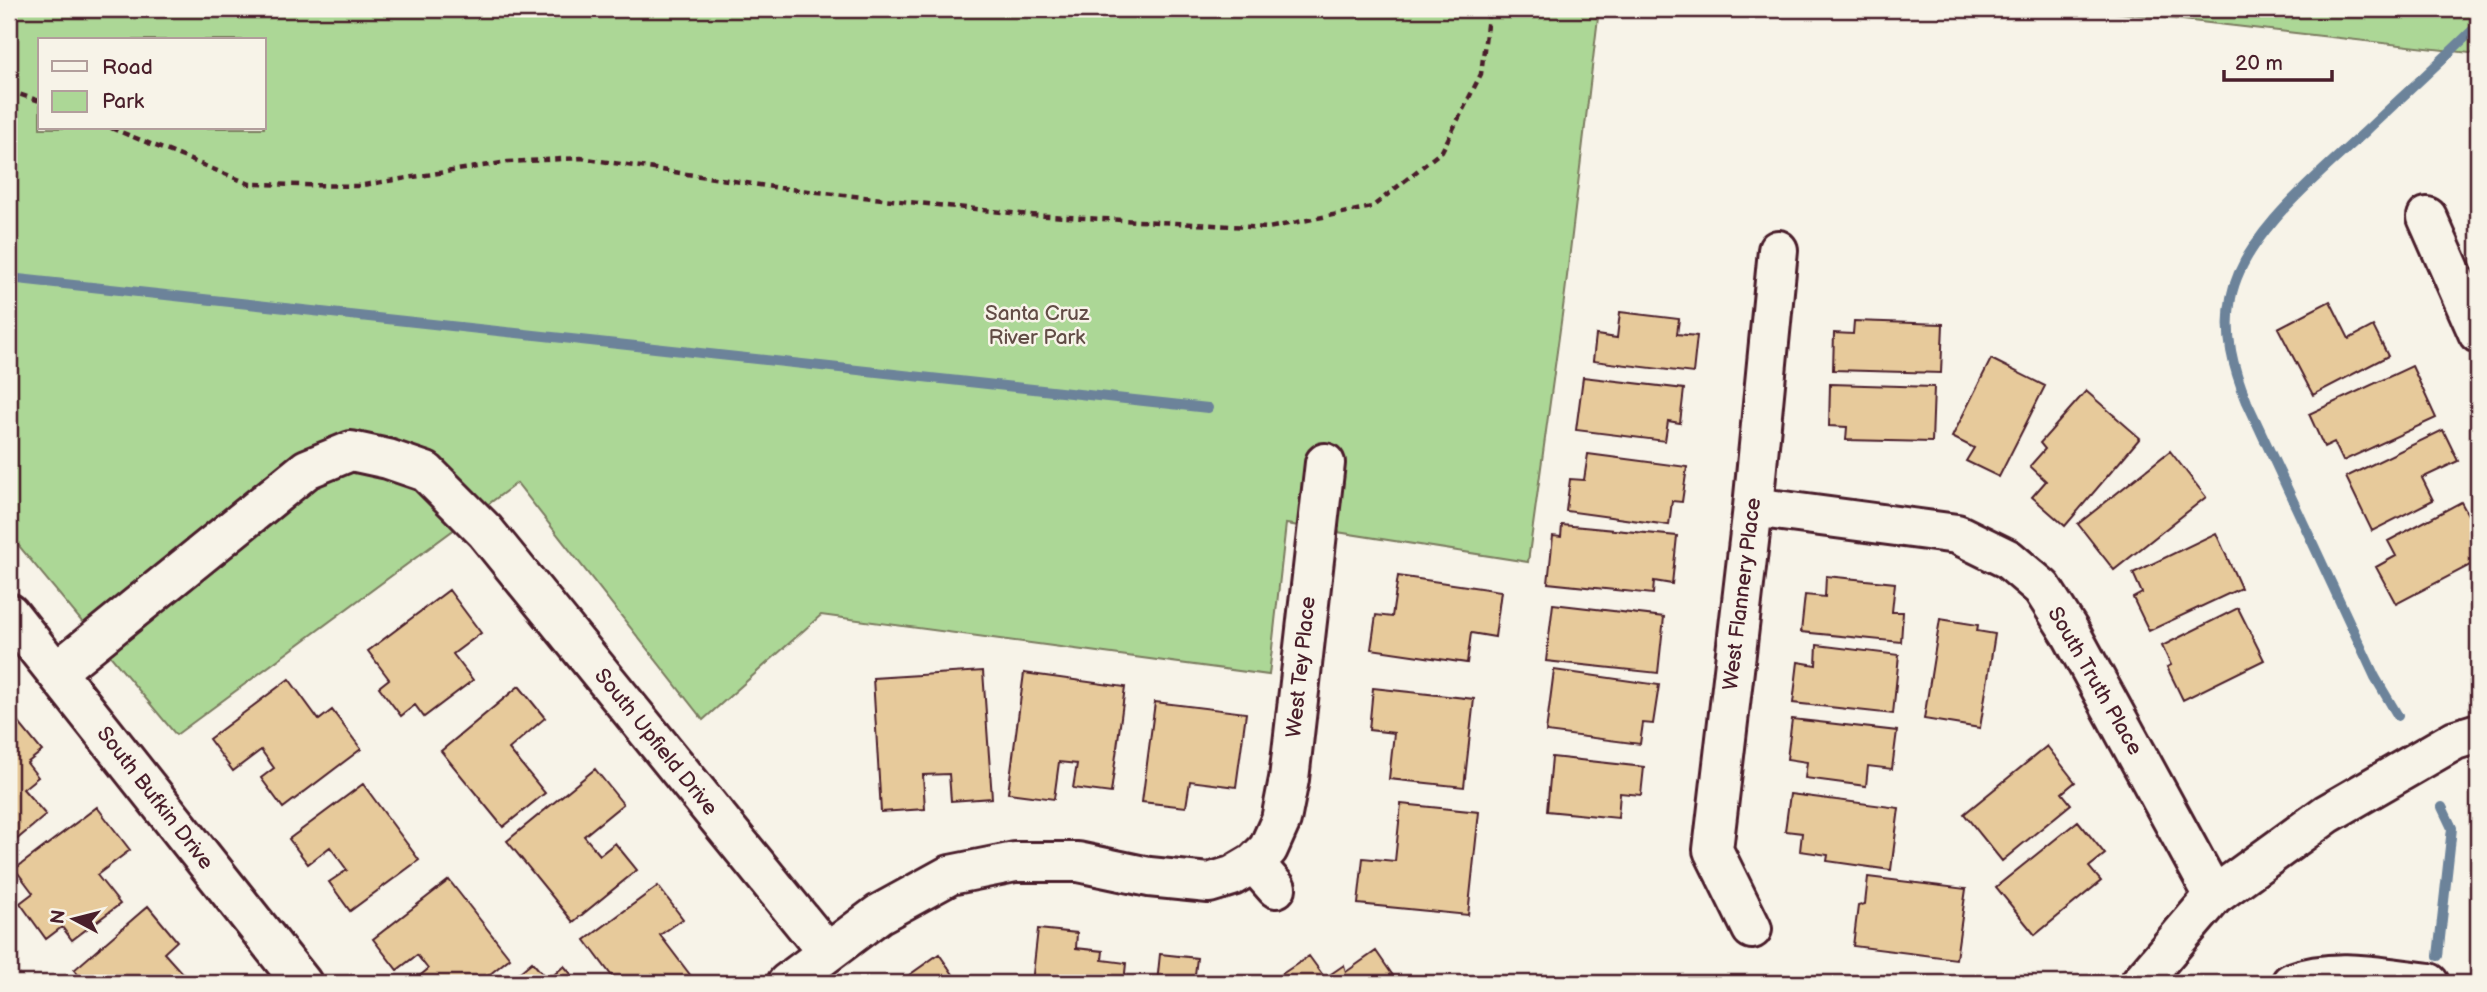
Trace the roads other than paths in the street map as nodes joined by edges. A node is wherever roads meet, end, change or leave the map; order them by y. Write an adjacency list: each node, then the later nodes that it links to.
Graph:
1 (2427, 217): 3 (street)
2 (1778, 250): 5 (street, West Flannery Place)
3 (2478, 333)
4 (1325, 463): 11 (street, West Tey Place)
5 (1753, 507): 9 (street, South Truth Place); 10 (street, West Flannery Place)
6 (9, 613): 7 (street, South Bufkin Drive)
7 (56, 672): 11 (street, South Upfield Drive); 12 (street, South Bufkin Drive)
8 (2478, 733): 9 (street)
9 (2214, 896): 14 (street)
10 (1752, 929)
11 (827, 952): 13 (street)
12 (302, 983)
13 (787, 983)
14 (2140, 983)
15 (2291, 983): 16 (street)
16 (2429, 983)

